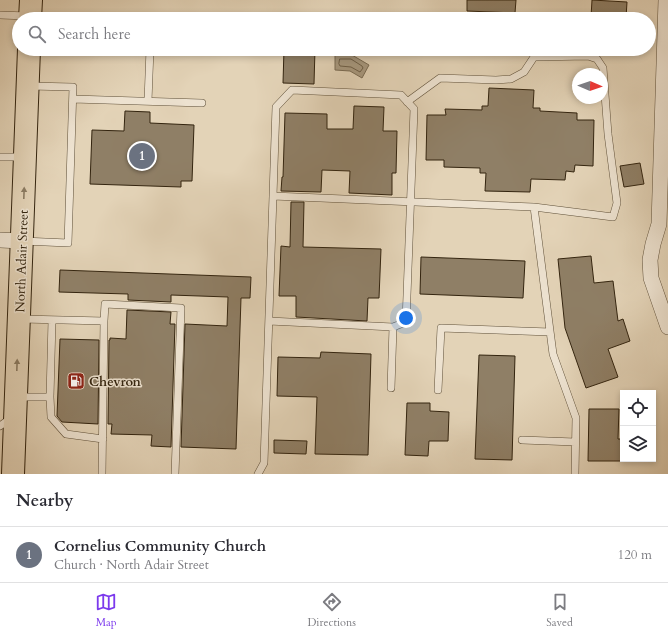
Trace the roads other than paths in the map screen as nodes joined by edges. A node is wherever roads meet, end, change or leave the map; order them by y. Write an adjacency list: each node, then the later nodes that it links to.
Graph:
1 (666, 0): 11 (street)
2 (12, 14): 3 (lane)
3 (0, 16)
4 (29, 56): 6 (highway, North Adair Street)
5 (150, 56): 8 (lane)
6 (28, 86): 7 (lane); 13 (highway, North Adair Street)
7 (73, 99): 8 (lane); 18 (lane)
8 (148, 101): 10 (lane)
9 (407, 102): 14 (lane); 15 (lane); 16 (lane)
10 (202, 103)
11 (665, 125): 19 (street)
12 (0, 157): 13 (lane)
13 (25, 157): 18 (highway, North Adair Street, one-way to 13)
14 (273, 196): 15 (lane); 23 (lane)
15 (411, 201): 16 (lane); 24 (lane)
16 (534, 207): 26 (lane)
17 (0, 240): 18 (street)
18 (22, 241): 20 (highway, North Adair Street)
19 (665, 309): 25 (street)
20 (19, 318): 21 (lane); 30 (highway, North Adair Street, one-way to 20)
21 (52, 320): 22 (lane); 29 (lane)
22 (104, 321): 31 (lane); 36 (lane)
23 (269, 322): 24 (lane); 37 (lane)
24 (393, 327): 27 (lane)
25 (668, 327)
26 (550, 332): 28 (lane); 33 (lane)
27 (391, 388)
28 (438, 390)
29 (50, 397): 30 (lane); 31 (lane)
30 (11, 413): 34 (highway, North Adair Street)
31 (102, 439): 35 (lane)
32 (522, 440): 33 (lane)
33 (575, 442): 38 (lane)
34 (13, 474)
35 (102, 474)
36 (175, 474)
37 (258, 474)
38 (575, 474)

